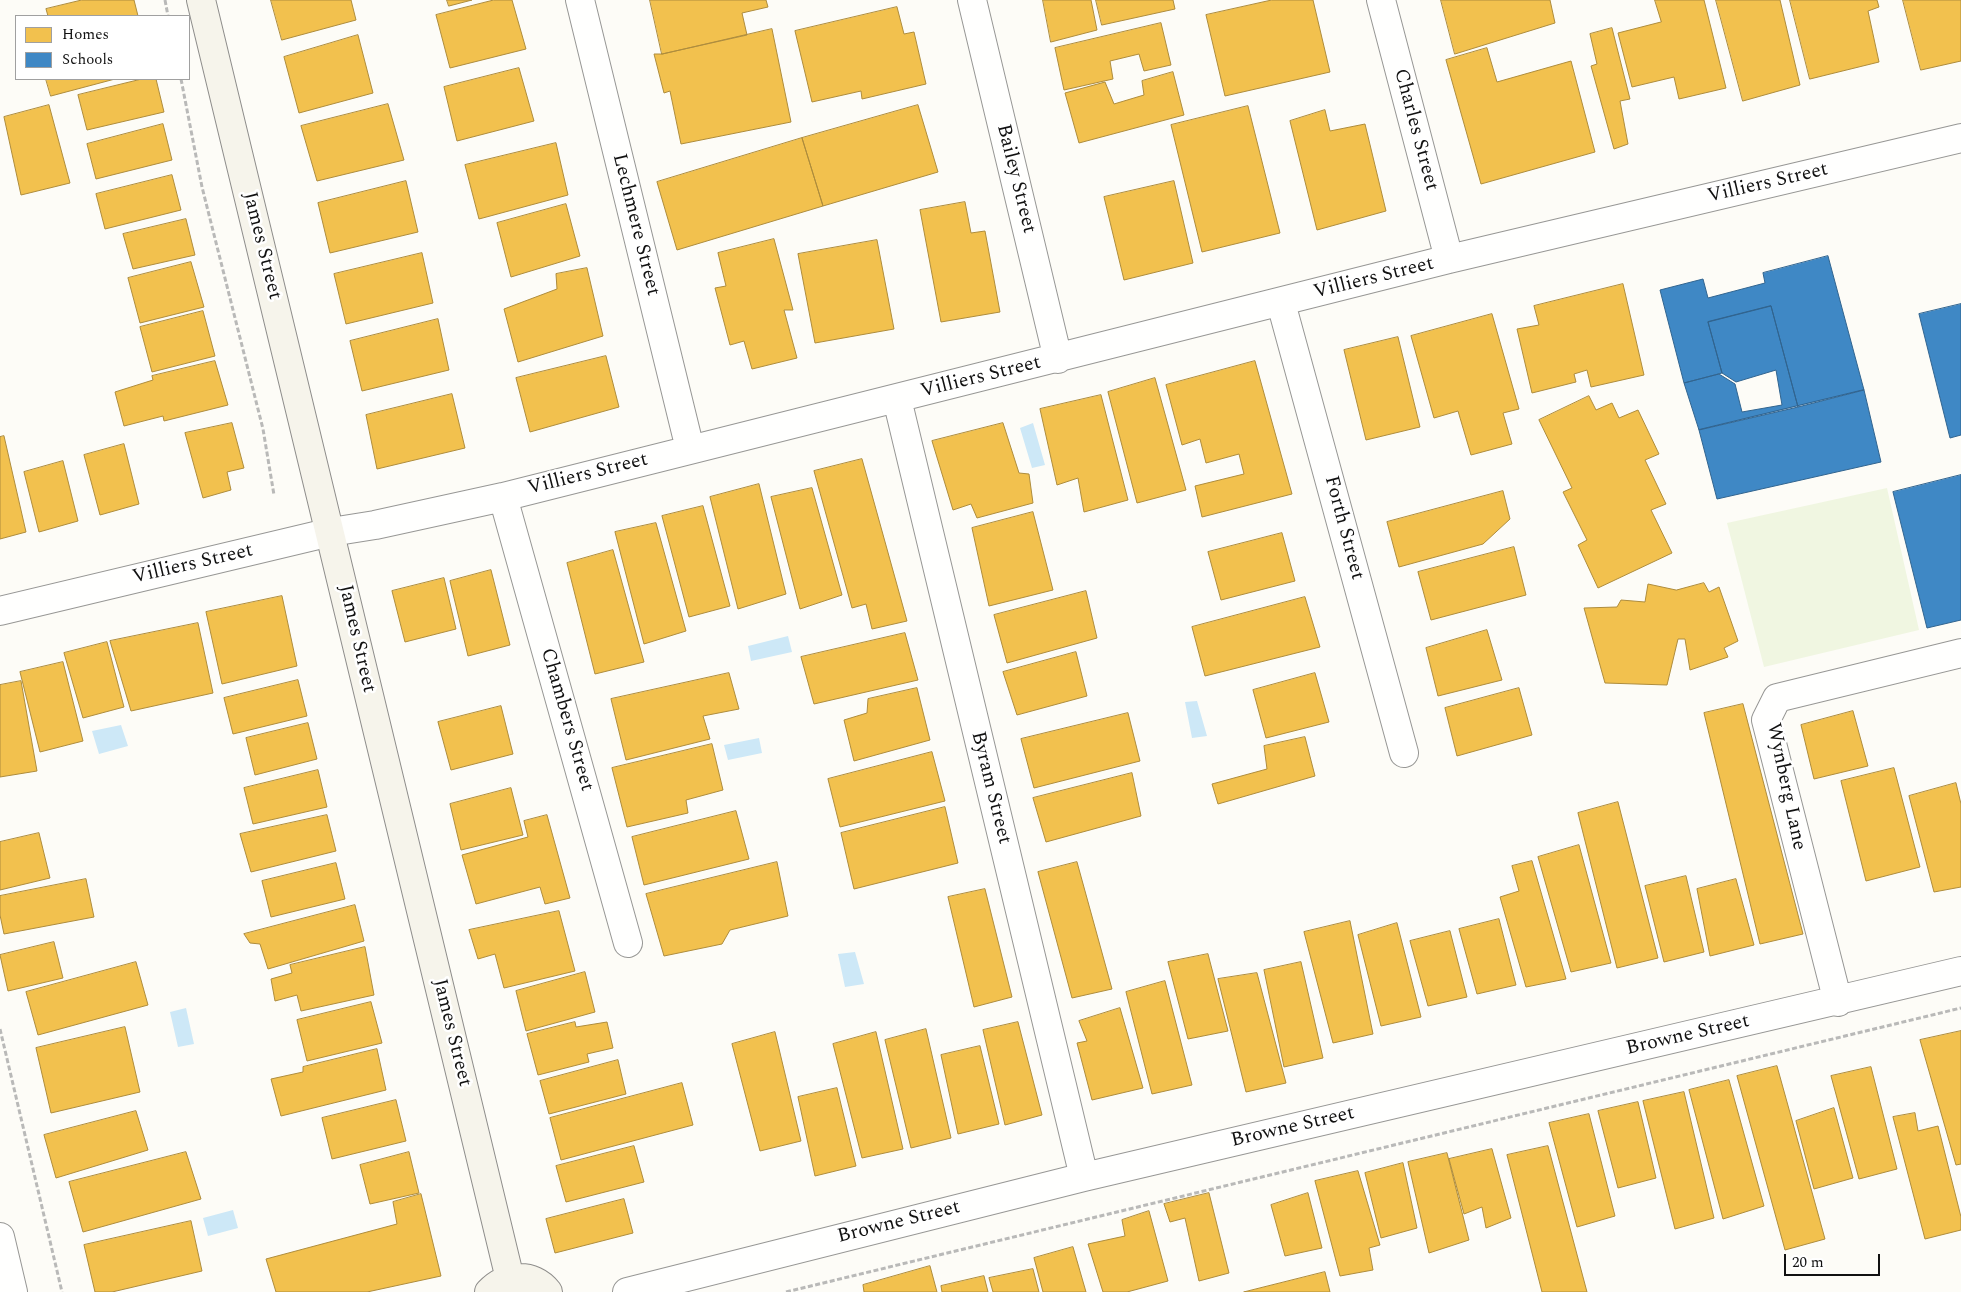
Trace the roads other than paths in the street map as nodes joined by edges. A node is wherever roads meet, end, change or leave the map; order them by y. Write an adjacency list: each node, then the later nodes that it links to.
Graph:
1 (200, 0): 12 (street, James Street)
2 (580, 0): 10 (street, Lechmere Street)
3 (972, 0): 8 (street, Bailey Street)
4 (1381, 0): 6 (street, Charles Street)
5 (1961, 138): 6 (street, Villiers Street)
6 (1449, 259): 7 (street, Villiers Street)
7 (1281, 303): 8 (street, Villiers Street); 15 (street, Forth Street)
8 (1058, 359): 9 (street, Villiers Street)
9 (897, 399): 10 (street, Villiers Street); 19 (street, Byram Street)
10 (690, 449): 11 (street, Villiers Street)
11 (503, 497): 12 (street, Villiers Street); 16 (street, Chambers Street)
12 (331, 532): 13 (street, Villiers Street); 21 (street, James Street)
13 (0, 611)
14 (1961, 653): 18 (street, Wynberg Lane)
15 (1404, 753)
16 (628, 943)
17 (1961, 971): 18 (street, Browne Street)
18 (1838, 1002): 19 (street, Browne Street)
19 (1084, 1176): 24 (street, Browne Street)
20 (0, 1237): 22 (street)
21 (500, 1285): 23 (street)
22 (13, 1292)
23 (548, 1292)
24 (627, 1292)

